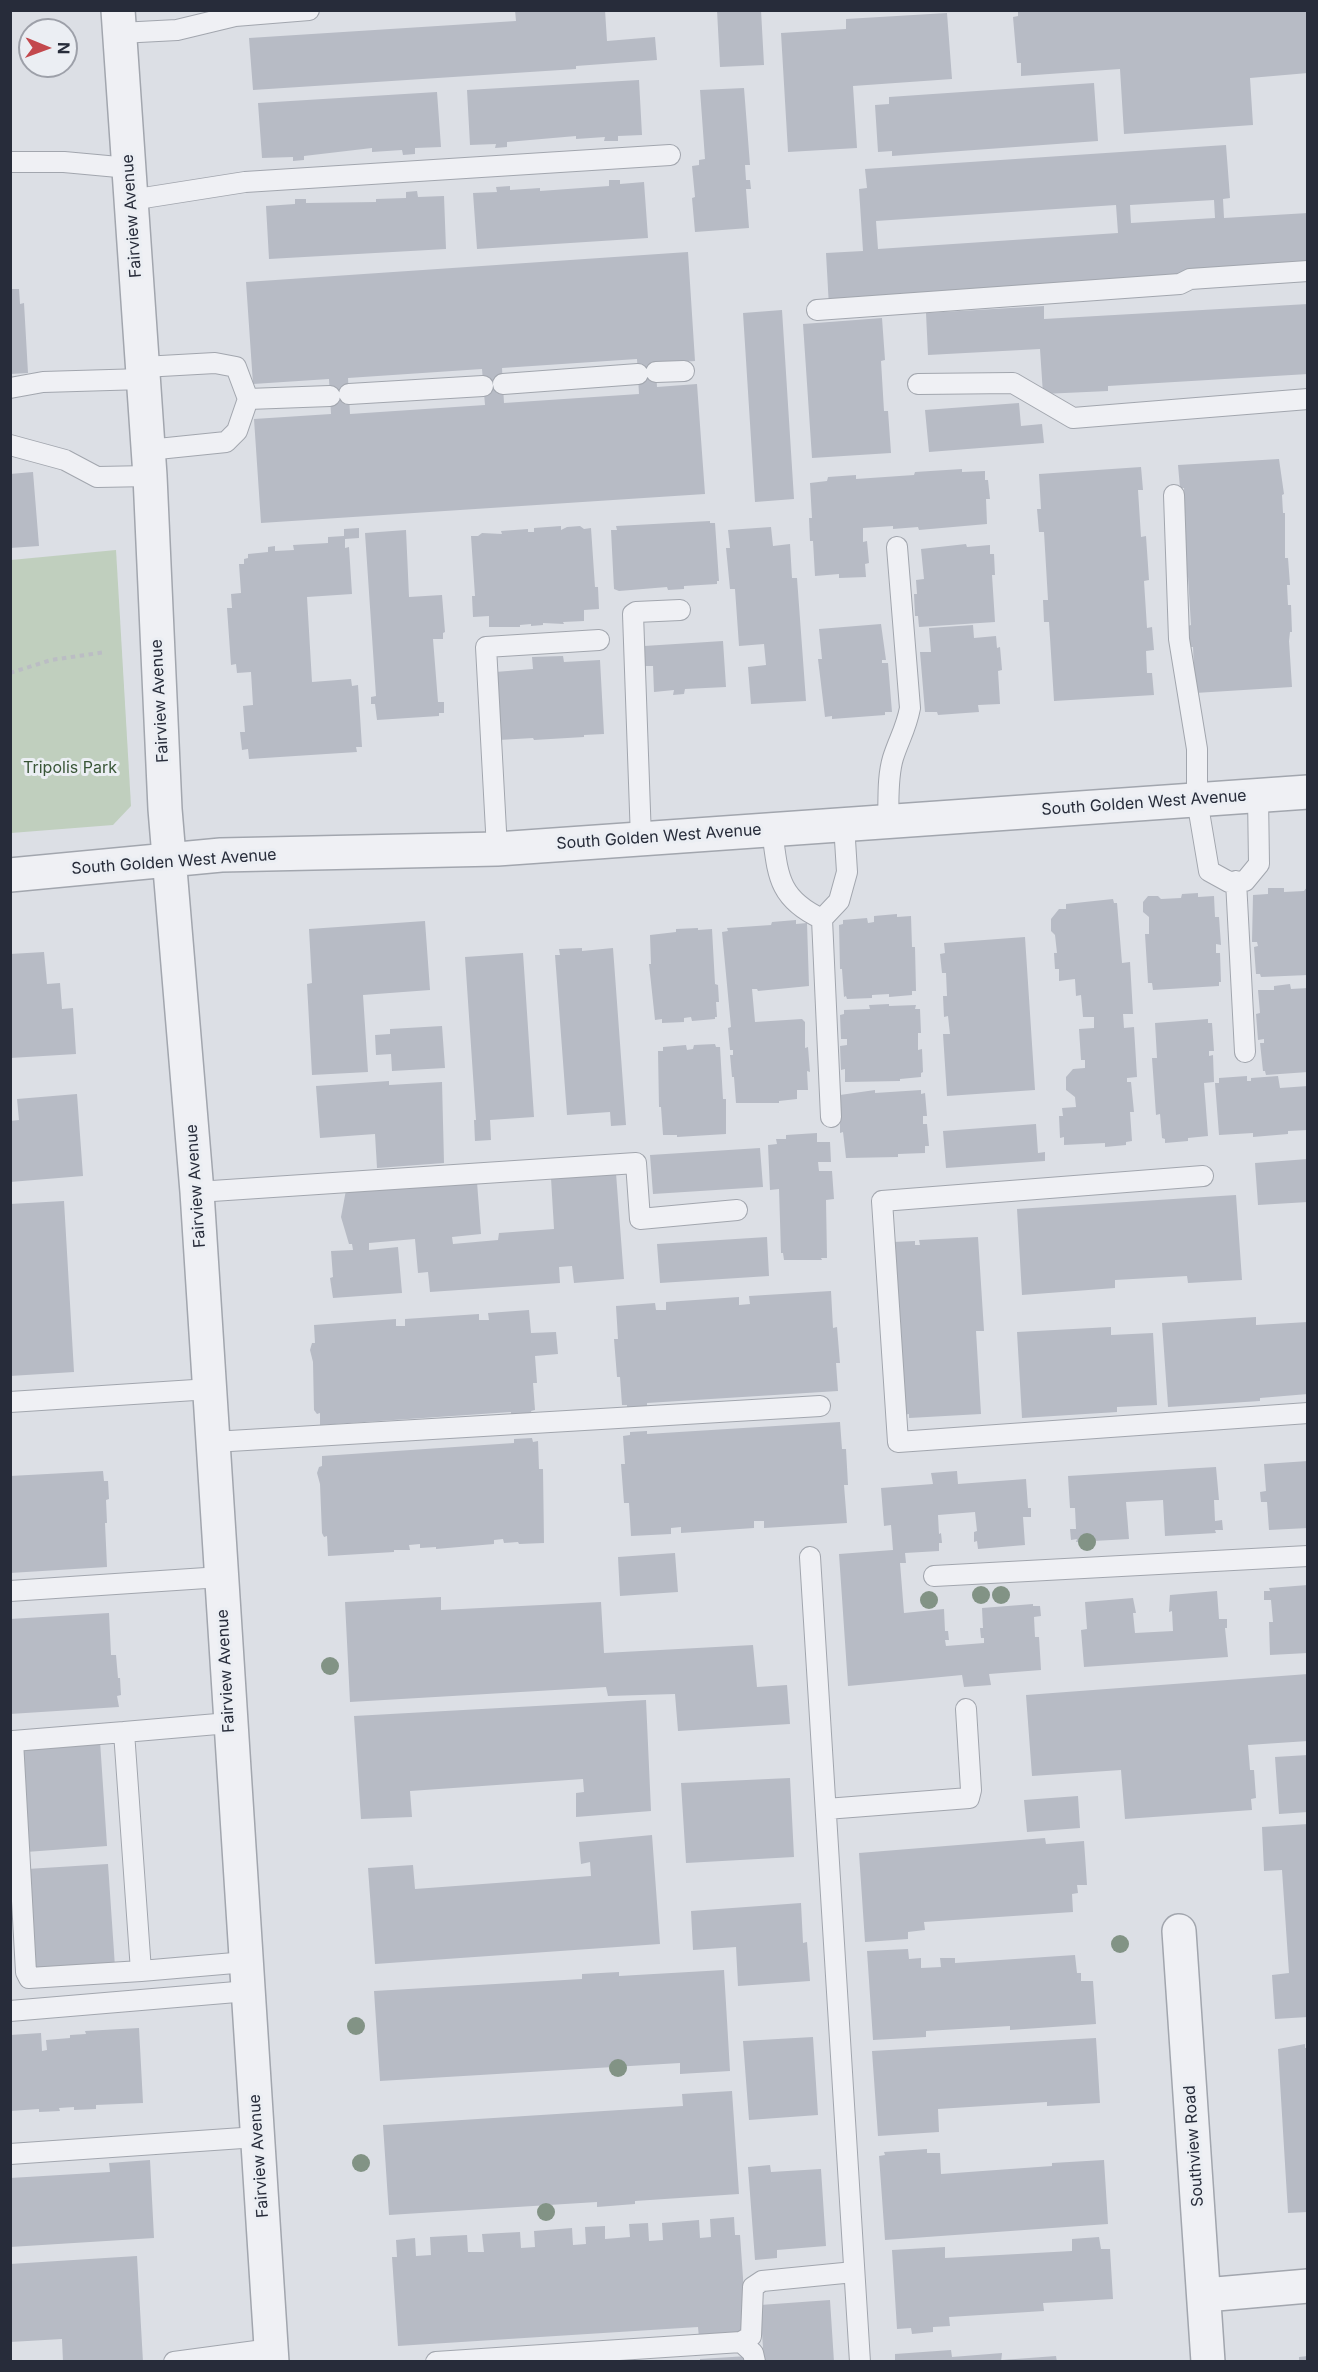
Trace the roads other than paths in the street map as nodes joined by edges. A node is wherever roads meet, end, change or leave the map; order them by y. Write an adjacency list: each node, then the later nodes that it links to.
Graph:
1 (309, 10): 2 (lane)
2 (119, 22): 5 (street, Fairview Avenue)
3 (670, 155): 6 (lane)
4 (10, 162): 5 (lane)
5 (129, 168): 6 (street, Fairview Avenue)
6 (131, 200): 10 (street, Fairview Avenue)
7 (1308, 271): 8 (lane)
8 (817, 310)
9 (684, 371): 11 (lane)
10 (143, 373): 14 (lane); 15 (lane); 18 (street, Fairview Avenue)
11 (503, 384)
12 (918, 384): 16 (lane)
13 (483, 386): 15 (lane)
14 (10, 388)
15 (248, 399): 18 (lane)
16 (1308, 399)
17 (10, 445): 18 (lane)
18 (149, 463): 31 (street, Fairview Avenue)
19 (1174, 495): 25 (lane)
20 (897, 547): 26 (lane)
21 (680, 610): 29 (lane)
22 (598, 640): 30 (lane)
23 (1308, 792): 24 (street, South Golden West Avenue)
24 (1258, 796): 25 (street, South Golden West Avenue); 33 (lane)
25 (1197, 800): 26 (street, South Golden West Avenue); 33 (lane)
26 (888, 821): 27 (street, South Golden West Avenue)
27 (844, 824): 28 (street, South Golden West Avenue); 34 (lane)
28 (772, 830): 29 (street, South Golden West Avenue); 34 (lane)
29 (641, 839): 30 (street, South Golden West Avenue)
30 (497, 849): 31 (street, South Golden West Avenue)
31 (170, 860): 32 (street, South Golden West Avenue); 38 (street, Fairview Avenue)
32 (10, 875)
33 (1236, 881): 35 (lane)
34 (822, 919): 36 (lane)
35 (1245, 1052)
36 (831, 1117)
37 (1203, 1176): 43 (lane)
38 (197, 1192): 39 (lane); 40 (street, Fairview Avenue)
39 (737, 1210)
40 (210, 1389): 41 (lane); 44 (street, Fairview Avenue)
41 (10, 1402)
42 (820, 1406): 44 (lane)
43 (1308, 1413)
44 (213, 1442): 48 (street, Fairview Avenue)
45 (1308, 1556): 47 (lane)
46 (810, 1557): 53 (lane)
47 (934, 1576)
48 (221, 1577): 49 (lane); 51 (street, Fairview Avenue)
49 (10, 1591)
50 (966, 1709): 53 (lane)
51 (229, 1723): 52 (lane); 56 (street, Fairview Avenue)
52 (124, 1732): 55 (lane); 55 (lane)
53 (826, 1809): 60 (lane)
54 (1179, 1931): 62 (street, Southview Road)
55 (141, 1971): 56 (lane)
56 (247, 1976): 57 (lane); 58 (street, Fairview Avenue)
57 (10, 2011)
58 (257, 2138): 59 (lane); 64 (street, Fairview Avenue)
59 (10, 2154)
60 (854, 2272): 63 (lane); 68 (lane)
61 (1308, 2286): 62 (street)
62 (1205, 2295): 69 (street, Southview Road)
63 (741, 2342): 66 (lane); 67 (lane)
64 (271, 2355): 65 (lane)
65 (174, 2361)
66 (436, 2361)
67 (754, 2361)
68 (860, 2361)
69 (1208, 2361)

